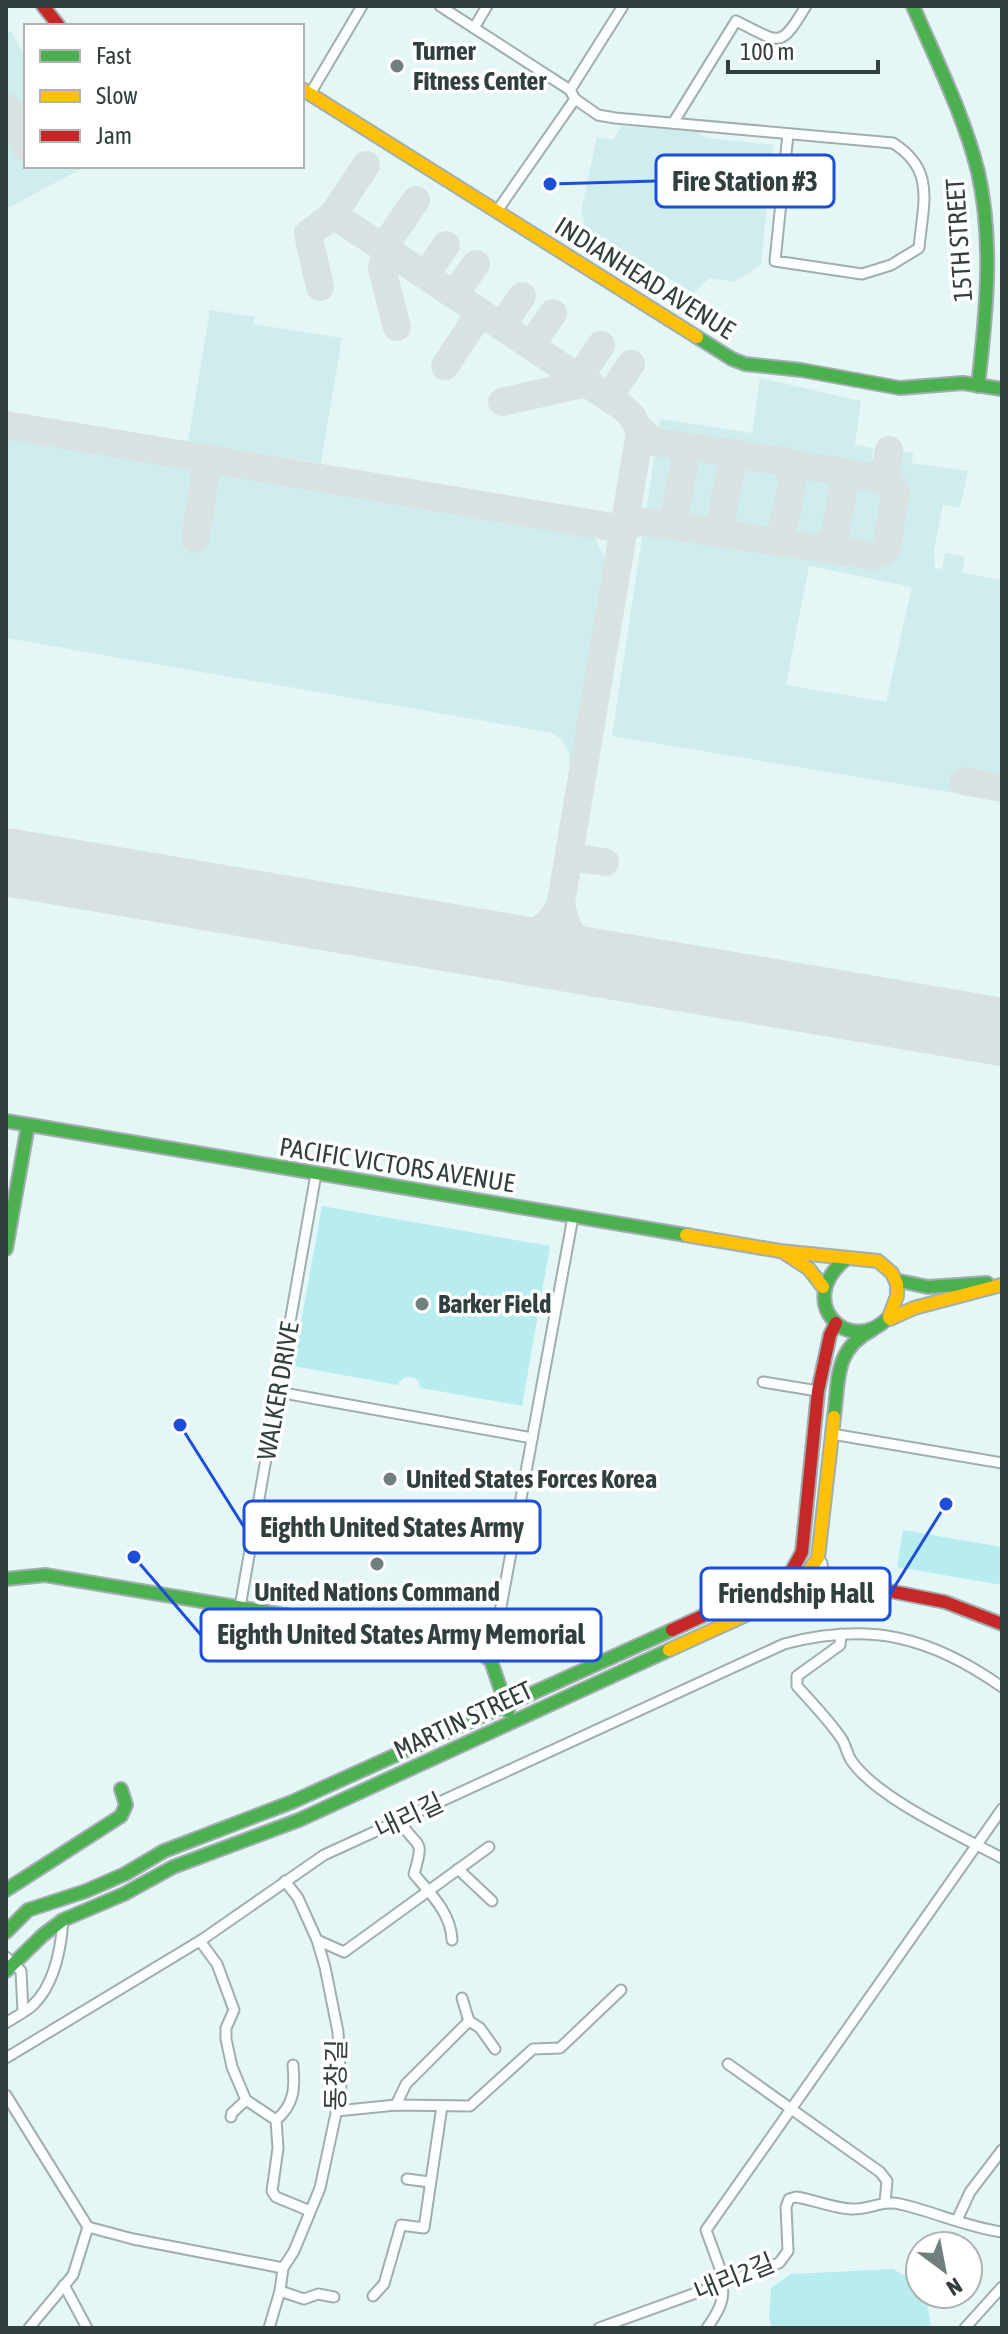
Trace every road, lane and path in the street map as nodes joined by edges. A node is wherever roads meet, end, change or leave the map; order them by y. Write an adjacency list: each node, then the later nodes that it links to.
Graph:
1 (43, 6): 8 (main road)
2 (362, 6): 10 (street)
3 (440, 6): 9 (street)
4 (487, 6): 9 (street)
5 (623, 6): 11 (street)
6 (806, 6): 12 (street)
7 (913, 6): 15 (main road, 15TH STREET)
8 (57, 24)
9 (474, 28): 11 (street)
10 (306, 92): 14 (main road, INDIANHEAD AVENUE)
11 (572, 95): 12 (street); 14 (street)
12 (673, 123): 13 (street)
13 (788, 134): 13 (street)
14 (497, 211): 15 (main road, INDIANHEAD AVENUE)
15 (978, 386): 16 (main road, INDIANHEAD AVENUE)
16 (1002, 389)
17 (6, 1121): 18 (main road, PACIFIC VICTORS AVENUE)
18 (28, 1125): 19 (main road, PACIFIC VICTORS AVENUE); 21 (main road)
19 (316, 1174): 20 (main road, PACIFIC VICTORS AVENUE); 32 (street, WALKER DRIVE)
20 (573, 1217): 22 (main road, PACIFIC VICTORS AVENUE); 34 (street)
21 (6, 1249)
22 (780, 1251): 23 (main road, PACIFIC VICTORS AVENUE); 26 (main road)
23 (846, 1259): 24 (main road); 26 (main road)
24 (895, 1280): 25 (main road); 27 (main road)
25 (1002, 1285): 27 (main road)
26 (823, 1287): 28 (main road)
27 (887, 1320): 29 (main road)
28 (836, 1323): 29 (main road); 31 (main road, MARTIN STREET)
29 (872, 1330): 33 (main road, MARTIN STREET)
30 (763, 1382): 31 (street)
31 (818, 1391): 45 (main road, MARTIN STREET)
32 (278, 1392): 34 (street); 40 (street, WALKER DRIVE)
33 (832, 1434): 35 (street); 36 (main road, MARTIN STREET)
34 (532, 1438): 43 (street)
35 (1002, 1463)
36 (818, 1558): 37 (street); 39 (main road, MARTIN STREET)
37 (824, 1578): 39 (street); 41 (main road)
38 (6, 1579): 40 (main road)
39 (797, 1588): 46 (main road, MARTIN STREET)
40 (240, 1607): 43 (main road)
41 (1002, 1624)
42 (841, 1634): 44 (street, 내리길); 49 (street, 내리길); 50 (street)
43 (491, 1661): 45 (main road)
44 (1002, 1687)
45 (506, 1705): 46 (main road); 59 (main road, MARTIN STREET)
46 (511, 1722): 58 (main road, MARTIN STREET)
47 (121, 1789): 55 (main road)
48 (1002, 1809): 50 (street)
49 (400, 1820): 54 (street, 내리길); 56 (street)
50 (977, 1844): 52 (street); 77 (street)
51 (489, 1847): 53 (street)
52 (1002, 1858)
53 (458, 1869): 56 (street); 57 (street)
54 (285, 1881): 60 (street, 동창길); 62 (street, 내리길)
55 (6, 1890)
56 (428, 1891): 60 (street); 61 (street)
57 (492, 1901)
58 (63, 1920): 63 (main road, MARTIN STREET); 66 (street)
59 (6, 1932)
60 (317, 1940): 78 (street, 동창길)
61 (452, 1940)
62 (200, 1941): 70 (street, 내리길); 74 (street)
63 (9, 1964): 66 (street)
64 (621, 1990): 76 (street)
65 (462, 1998): 67 (street)
66 (23, 2011): 68 (street)
67 (469, 2021): 69 (street); 75 (street)
68 (6, 2023)
69 (495, 2049)
70 (6, 2058)
71 (728, 2064): 77 (street)
72 (293, 2065): 80 (street)
73 (6, 2095): 87 (street)
74 (246, 2100): 79 (street); 80 (street)
75 (396, 2105): 76 (street); 78 (street)
76 (442, 2106): 83 (street)
77 (793, 2109): 84 (street); 90 (street)
78 (337, 2111): 85 (street, 동창길)
79 (231, 2117)
80 (276, 2120): 85 (street)
81 (1002, 2150): 86 (street)
82 (407, 2179): 83 (street)
83 (429, 2182): 94 (street)
84 (885, 2202): 86 (street, 내리2길); 90 (street, 내리2길)
85 (310, 2211): 89 (street, 동창길)
86 (957, 2220): 88 (street, 내리2길)
87 (88, 2227): 89 (street); 91 (street)
88 (1002, 2232)
89 (283, 2268): 93 (street, 동창길)
90 (723, 2283): 99 (street, 내리2길); 100 (street)
91 (64, 2285): 96 (street); 97 (street)
92 (1002, 2287): 101 (street)
93 (280, 2291): 95 (street); 98 (street, 동창길)
94 (373, 2296)
95 (334, 2297)
96 (29, 2328)
97 (87, 2328)
98 (269, 2328)
99 (599, 2328)
100 (707, 2328)
101 (965, 2328)

